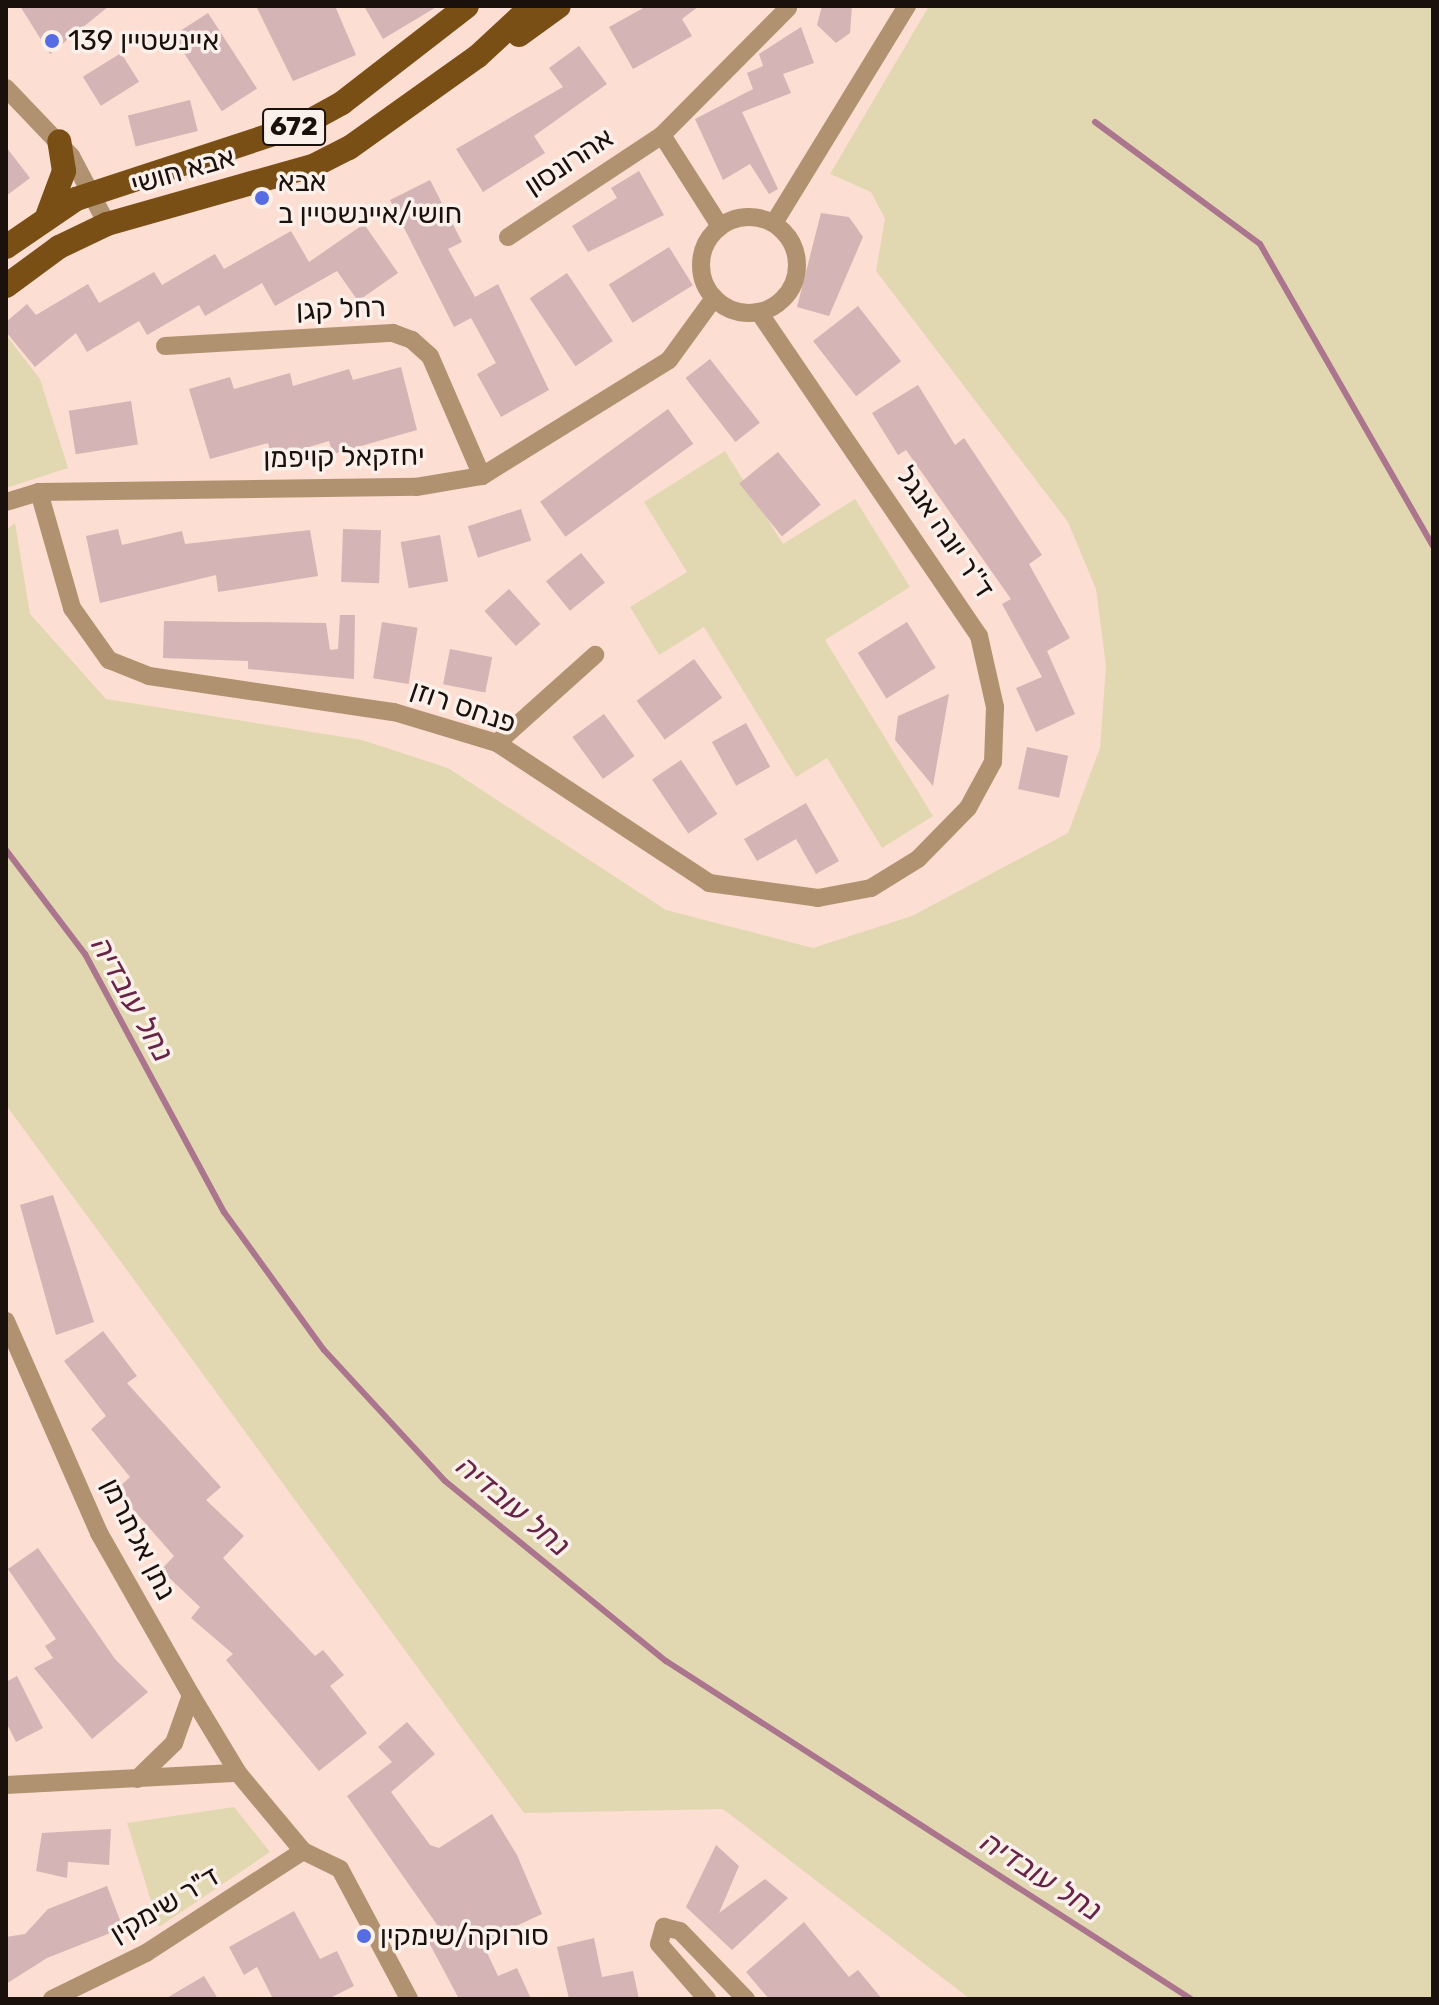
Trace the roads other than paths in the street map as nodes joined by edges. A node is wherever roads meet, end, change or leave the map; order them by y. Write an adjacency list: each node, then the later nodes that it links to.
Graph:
1 (467, 6): 11 (main road, אבא חושי / 672)
2 (532, 6): 6 (main road, אבא חושי / 672)
3 (559, 6): 6 (main road)
4 (907, 6): 13 (street)
5 (788, 8): 9 (street, אהרונסון)
6 (478, 56): 14 (main road, אבא חושי / 672)
7 (6, 75): 8 (street)
8 (12, 93): 10 (street)
9 (662, 135): 15 (street); 16 (street, אהרונסון)
10 (59, 141): 11 (street); 12 (main road)
11 (93, 192): 12 (main road, אבא חושי / 672); 14 (street)
12 (48, 214): 17 (main road, אבא חושי / 672)
13 (774, 223): 15 (street); 20 (street)
14 (107, 224): 18 (main road, אבא חושי / 672)
15 (720, 226): 19 (street)
16 (508, 237)
17 (6, 247)
18 (6, 286)
19 (714, 298): 20 (street); 22 (street, יחזקאל קויפמן)
20 (759, 312): 27 (street, ד''ר יונה אנגל)
21 (165, 346): 22 (street, רחל קגן)
22 (482, 476): 23 (street, יחזקאל קויפמן)
23 (39, 492): 24 (street, יחזקאל קויפמן); 26 (street, פנחס רוזן)
24 (6, 502)
25 (595, 655): 26 (street)
26 (497, 743): 27 (street, פנחס רוזן)
27 (968, 808)
28 (6, 1321): 29 (street, נתן אלתרמן)
29 (191, 1695): 30 (street, נתן אלתרמן); 31 (street)
30 (238, 1773): 31 (street); 33 (street, נתן אלתרמן)
31 (137, 1779): 32 (street)
32 (6, 1785)
33 (303, 1851): 34 (street, ד"ר שימקין); 35 (street)
34 (52, 1999)
35 (409, 1999)
36 (707, 1999): 37 (street)
37 (746, 1999)

